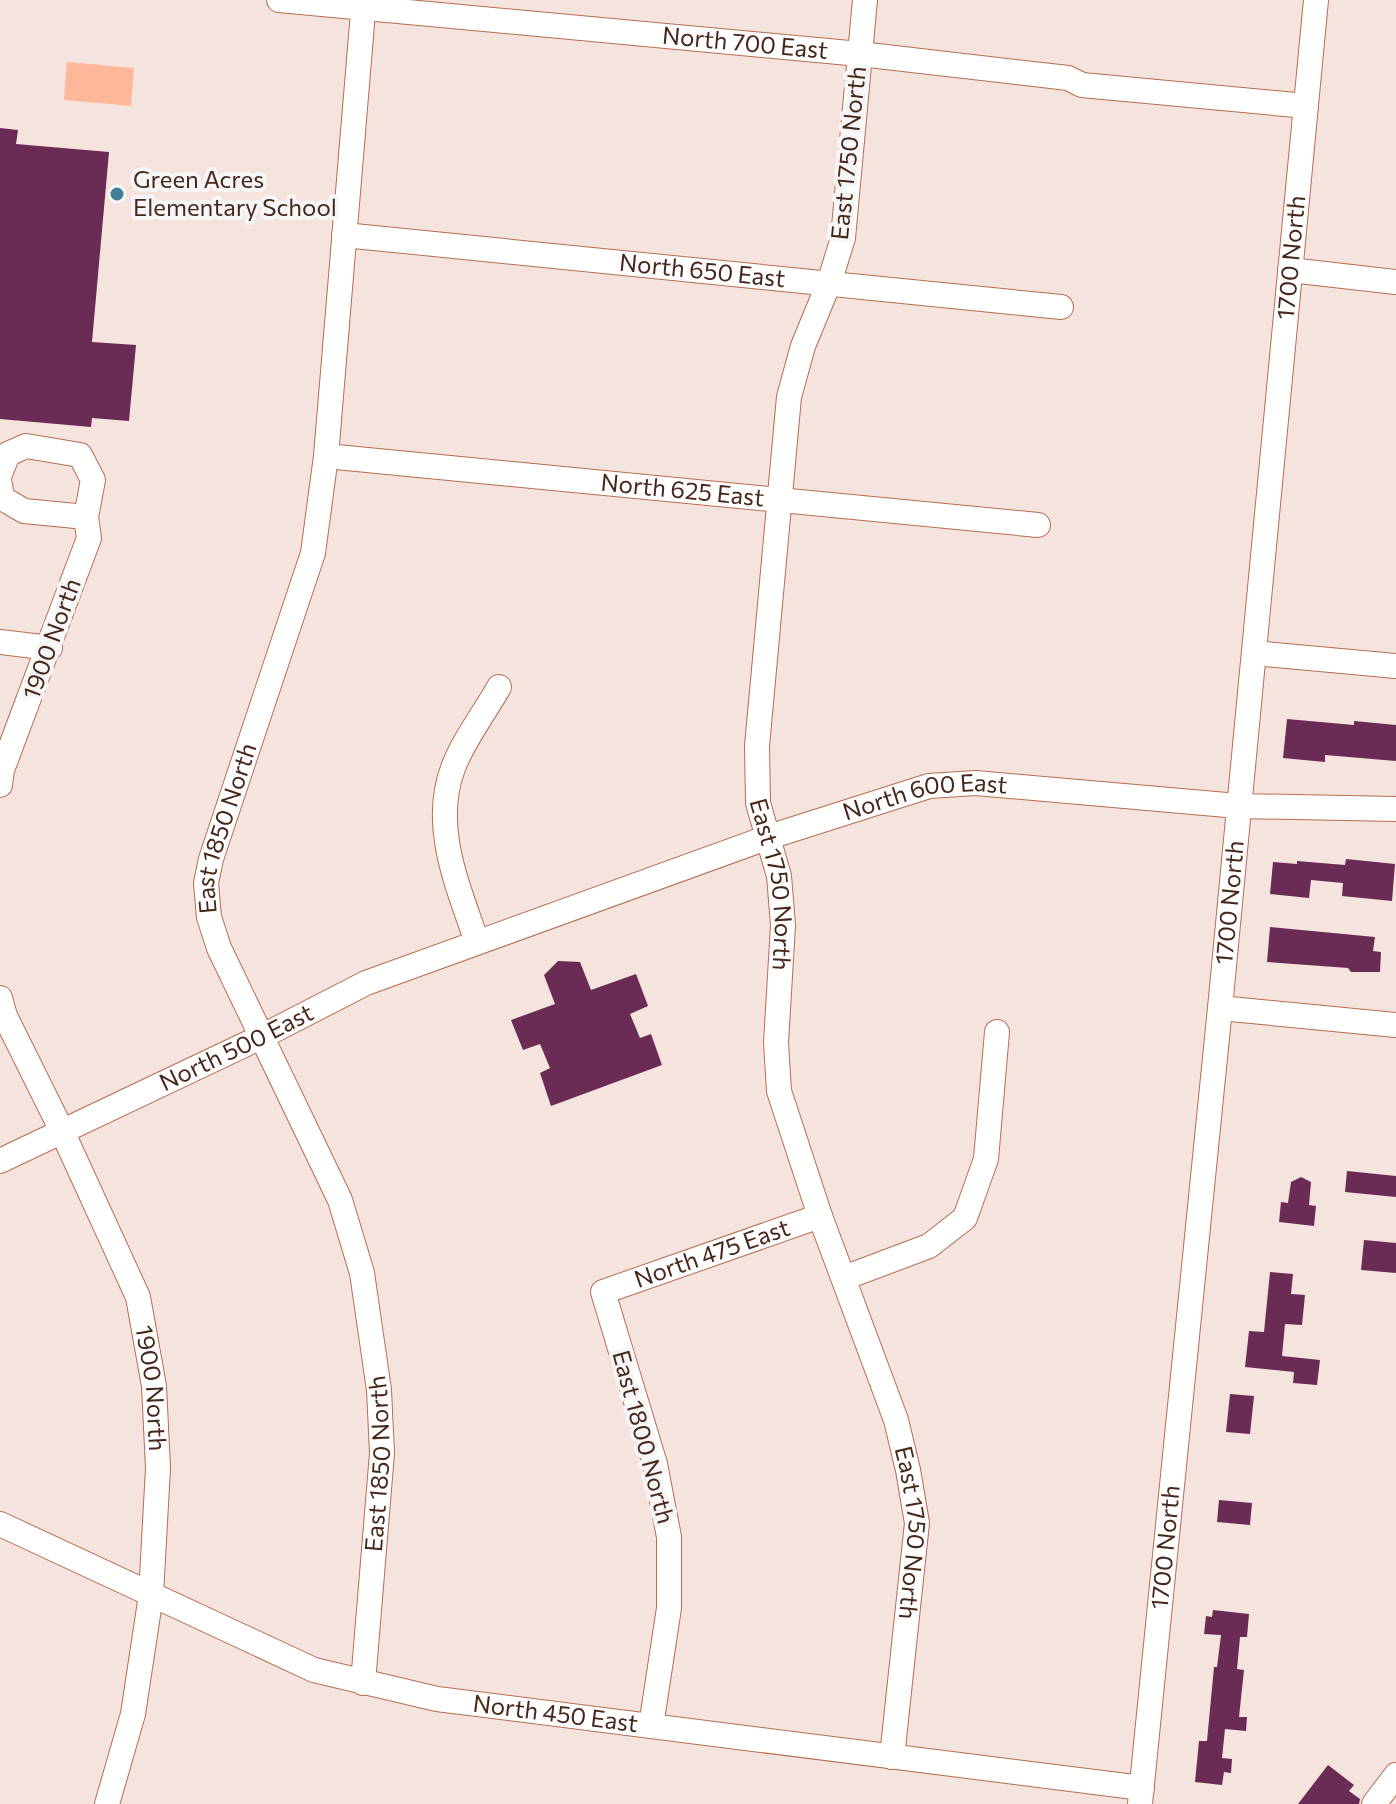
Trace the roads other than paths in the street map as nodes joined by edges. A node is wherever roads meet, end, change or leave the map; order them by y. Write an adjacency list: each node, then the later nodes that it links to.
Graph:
1 (279, 0): 4 (street, North 700 East)
2 (865, 0): 5 (street, East 1750 North)
3 (1316, 0): 6 (street, 1700 North)
4 (364, 4): 5 (street, North 700 East); 7 (street, East 1850 North)
5 (860, 54): 6 (street, North 700 East); 10 (street, East 1750 North)
6 (1306, 106): 8 (street, 1700 North)
7 (344, 235): 10 (street, North 650 East); 12 (street, East 1850 North)
8 (1290, 270): 9 (street); 20 (street, 1700 North)
9 (1396, 282)
10 (829, 283): 11 (street, North 650 East); 15 (street, East 1750 North)
11 (1061, 307)
12 (326, 456): 15 (street, North 625 East); 32 (street, East 1850 North)
13 (0, 474): 17 (street, 1900 North)
14 (0, 485): 17 (street)
15 (780, 500): 16 (street, North 625 East); 26 (street, East 1750 North)
16 (1038, 525)
17 (88, 527): 19 (street, 1900 North)
18 (0, 642): 19 (street)
19 (50, 648): 23 (street, 1900 North)
20 (1254, 653): 21 (street); 24 (street, 1700 North)
21 (1396, 666)
22 (499, 687): 27 (street)
23 (0, 785)
24 (1238, 806): 25 (street, North 600 East); 26 (street, North 600 East); 29 (street, 1700 North)
25 (1396, 809)
26 (769, 837): 27 (street, North 600 East); 35 (street, East 1750 North)
27 (477, 942): 32 (street, North 500 East)
28 (0, 998): 33 (street, 1900 North)
29 (1220, 1008): 30 (street); 44 (street, 1700 North)
30 (1396, 1025)
31 (997, 1032): 36 (street)
32 (261, 1037): 33 (street, North 500 East); 40 (street, East 1850 North)
33 (62, 1131): 34 (street, North 500 East); 39 (street, 1900 North)
34 (0, 1161)
35 (820, 1216): 36 (street, East 1750 North); 37 (street, North 475 East)
36 (844, 1278): 42 (street, East 1750 North)
37 (603, 1292): 41 (street, East 1800 North)
38 (0, 1524): 39 (street, North 450 East)
39 (151, 1595): 40 (street, North 450 East); 45 (street, 1900 North)
40 (363, 1683): 41 (street, North 450 East)
41 (651, 1726): 42 (street, North 450 East)
42 (892, 1757): 44 (street, North 450 East)
43 (1396, 1775): 46 (street)
44 (1141, 1796)
45 (107, 1804)
46 (1374, 1804)

